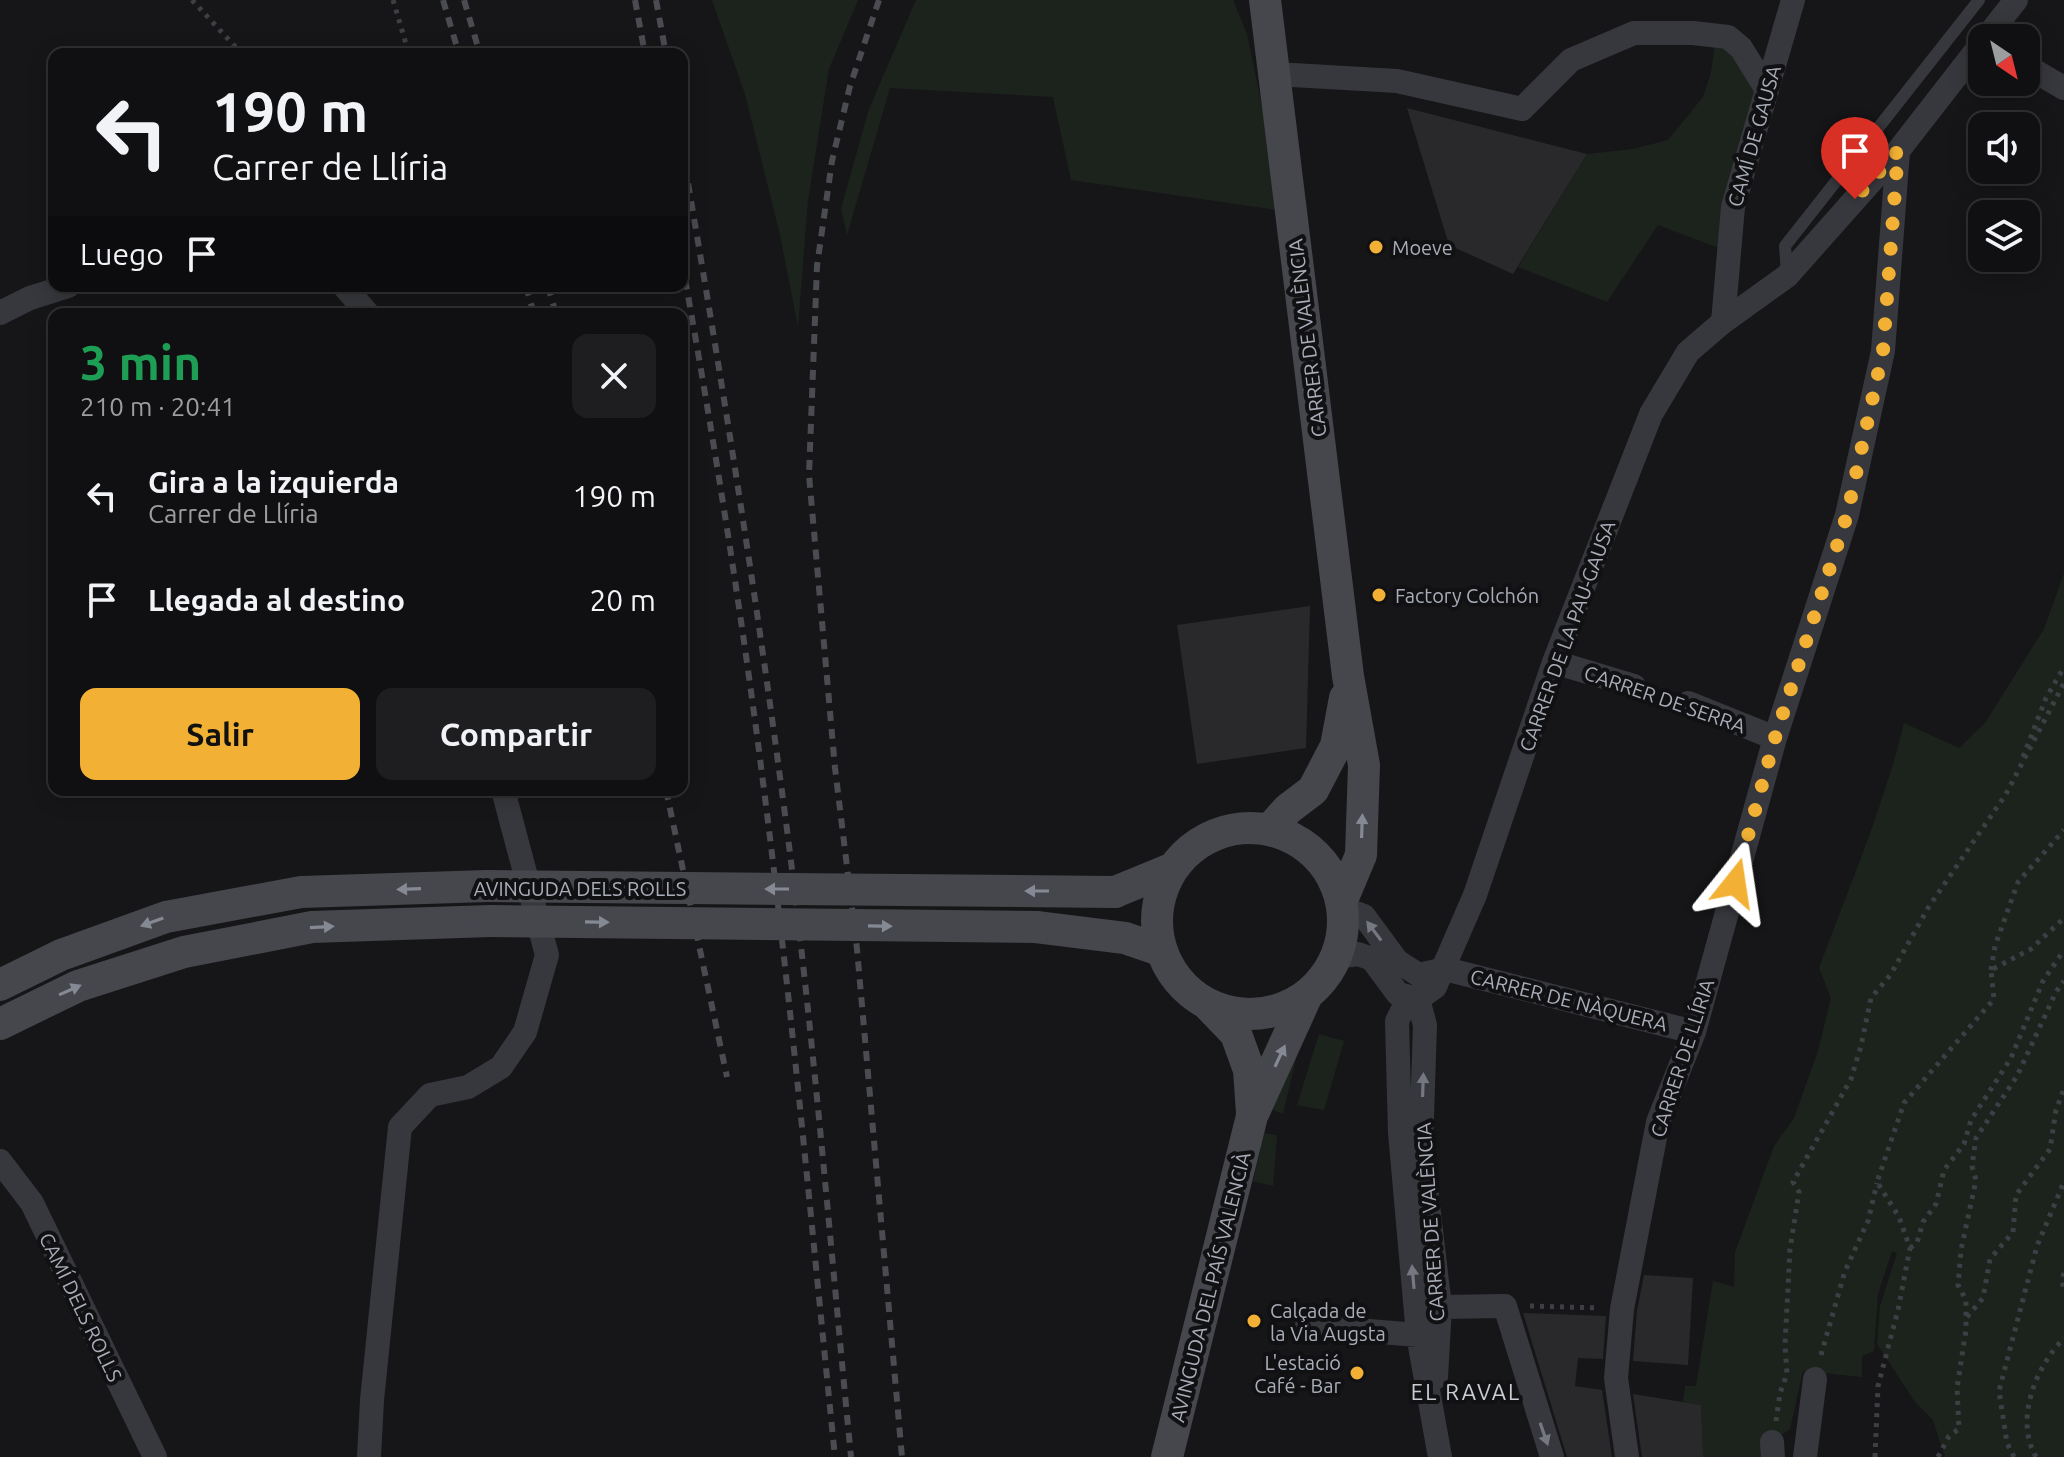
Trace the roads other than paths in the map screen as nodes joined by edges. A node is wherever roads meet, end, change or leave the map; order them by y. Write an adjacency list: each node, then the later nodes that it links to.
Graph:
1 (1265, 0): 7 (street, CARRER DE VALÈNCIA)
2 (1793, 0): 10 (street, CAMÍ DE GAUSA)
3 (1979, 0): 12 (lane)
4 (2016, 0): 5 (street)
5 (1997, 24)
6 (1968, 61): 11 (street)
7 (1275, 74): 10 (street); 19 (street, CARRER DE VALÈNCIA)
8 (2040, 74): 9 (street)
9 (2064, 88)
10 (1767, 90): 17 (street, CAMÍ DE GAUSA)
11 (1898, 151): 12 (street); 22 (street, CARRER DE LLÍRIA)
12 (1787, 276): 17 (street, CARRER DE LA PAU-GAUSA)
13 (49, 292): 16 (street)
14 (349, 292): 15 (street)
15 (363, 308)
16 (0, 313)
17 (1723, 322): 18 (street, CARRER DE LA PAU-GAUSA)
18 (1554, 662): 20 (street, CARRER DE SERRA); 29 (street, CARRER DE LA PAU-GAUSA)
19 (1348, 676): 24 (street, CARRER DE VALÈNCIA); 26 (street, CARRER DE VALÈNCIA, one-way to 19)
20 (1634, 686)
21 (1688, 703): 22 (street, CARRER DE SERRA)
22 (1775, 738): 35 (street, CARRER DE LLÍRIA)
23 (505, 796): 44 (street)
24 (1270, 829): 25 (street); 26 (street)
25 (1171, 869): 27 (street); 30 (street, AVINGUDA DELS ROLLS, one-way to 30, bridge)
26 (1343, 904): 28 (street); 29 (street, CARRER DE NÀQUERA, one-way to 26)
27 (1160, 950): 32 (street); 34 (street, AVINGUDA DELS ROLLS, one-way to 27, bridge)
28 (1336, 957): 31 (street); 33 (street)
29 (1445, 969): 33 (street); 35 (street, CARRER DE NÀQUERA)
30 (0, 985)
31 (1307, 995): 32 (street); 36 (street, AVINGUDA DEL PAÍS VALENCIÀ, one-way to 31)
32 (1209, 1006): 36 (street, AVINGUDA DEL PAÍS VALENCIÀ)
33 (1414, 1007): 38 (street, CARRER DE VALÈNCIA, one-way to 33); 40 (street, CARRER DE VALÈNCIA, one-way to 33)
34 (0, 1024)
35 (1694, 1032): 48 (street, CARRER DE LLÍRIA)
36 (1252, 1116): 45 (street, AVINGUDA DEL PAÍS VALENCIÀ)
37 (0, 1161): 43 (street, CAMÍ DELS ROLLS)
38 (1440, 1307): 42 (street, CARRER DE VALÈNCIA); 47 (street, one-way to 47)
39 (1307, 1326): 40 (street)
40 (1418, 1335): 42 (street, CARRER DE VALÈNCIA)
41 (1815, 1379): 49 (street)
42 (1428, 1381): 46 (street, CARRER DE VALÈNCIA)
43 (155, 1457)
44 (369, 1457)
45 (1167, 1457)
46 (1440, 1457)
47 (1552, 1457)
48 (1627, 1457)
49 (1805, 1457)

